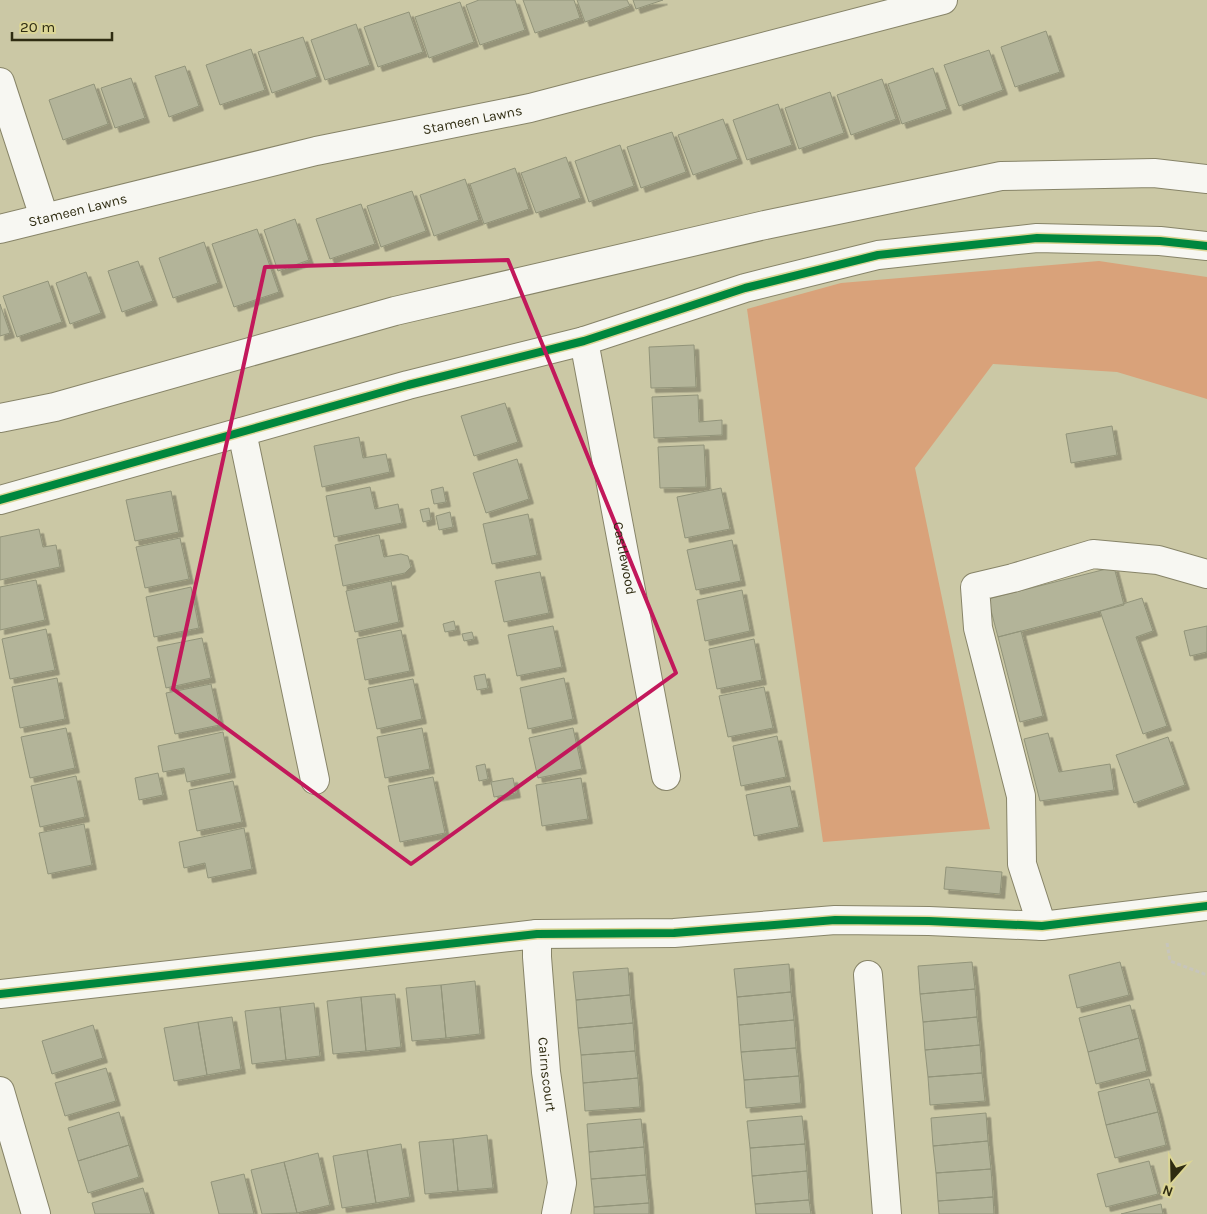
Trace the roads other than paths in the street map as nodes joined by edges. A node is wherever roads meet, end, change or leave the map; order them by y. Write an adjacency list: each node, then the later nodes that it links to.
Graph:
1 (943, 0): 4 (street, Stameen Lawns)
2 (0, 82): 4 (street)
3 (1207, 179): 8 (street)
4 (44, 217): 5 (street, Stameen Lawns)
5 (0, 229)
6 (1207, 246): 7 (street)
7 (584, 341): 9 (street); 12 (street, Castlewood)
8 (0, 418)
9 (242, 432): 10 (street); 13 (street)
10 (0, 500)
11 (1207, 574): 15 (street)
12 (666, 776)
13 (315, 780)
14 (1207, 906): 15 (street)
15 (1042, 926): 16 (street)
16 (538, 934): 18 (street); 21 (street, Cairnscourt)
17 (868, 975): 22 (street)
18 (0, 994)
19 (0, 1091): 20 (street)
20 (36, 1214)
21 (556, 1214)
22 (887, 1214)

